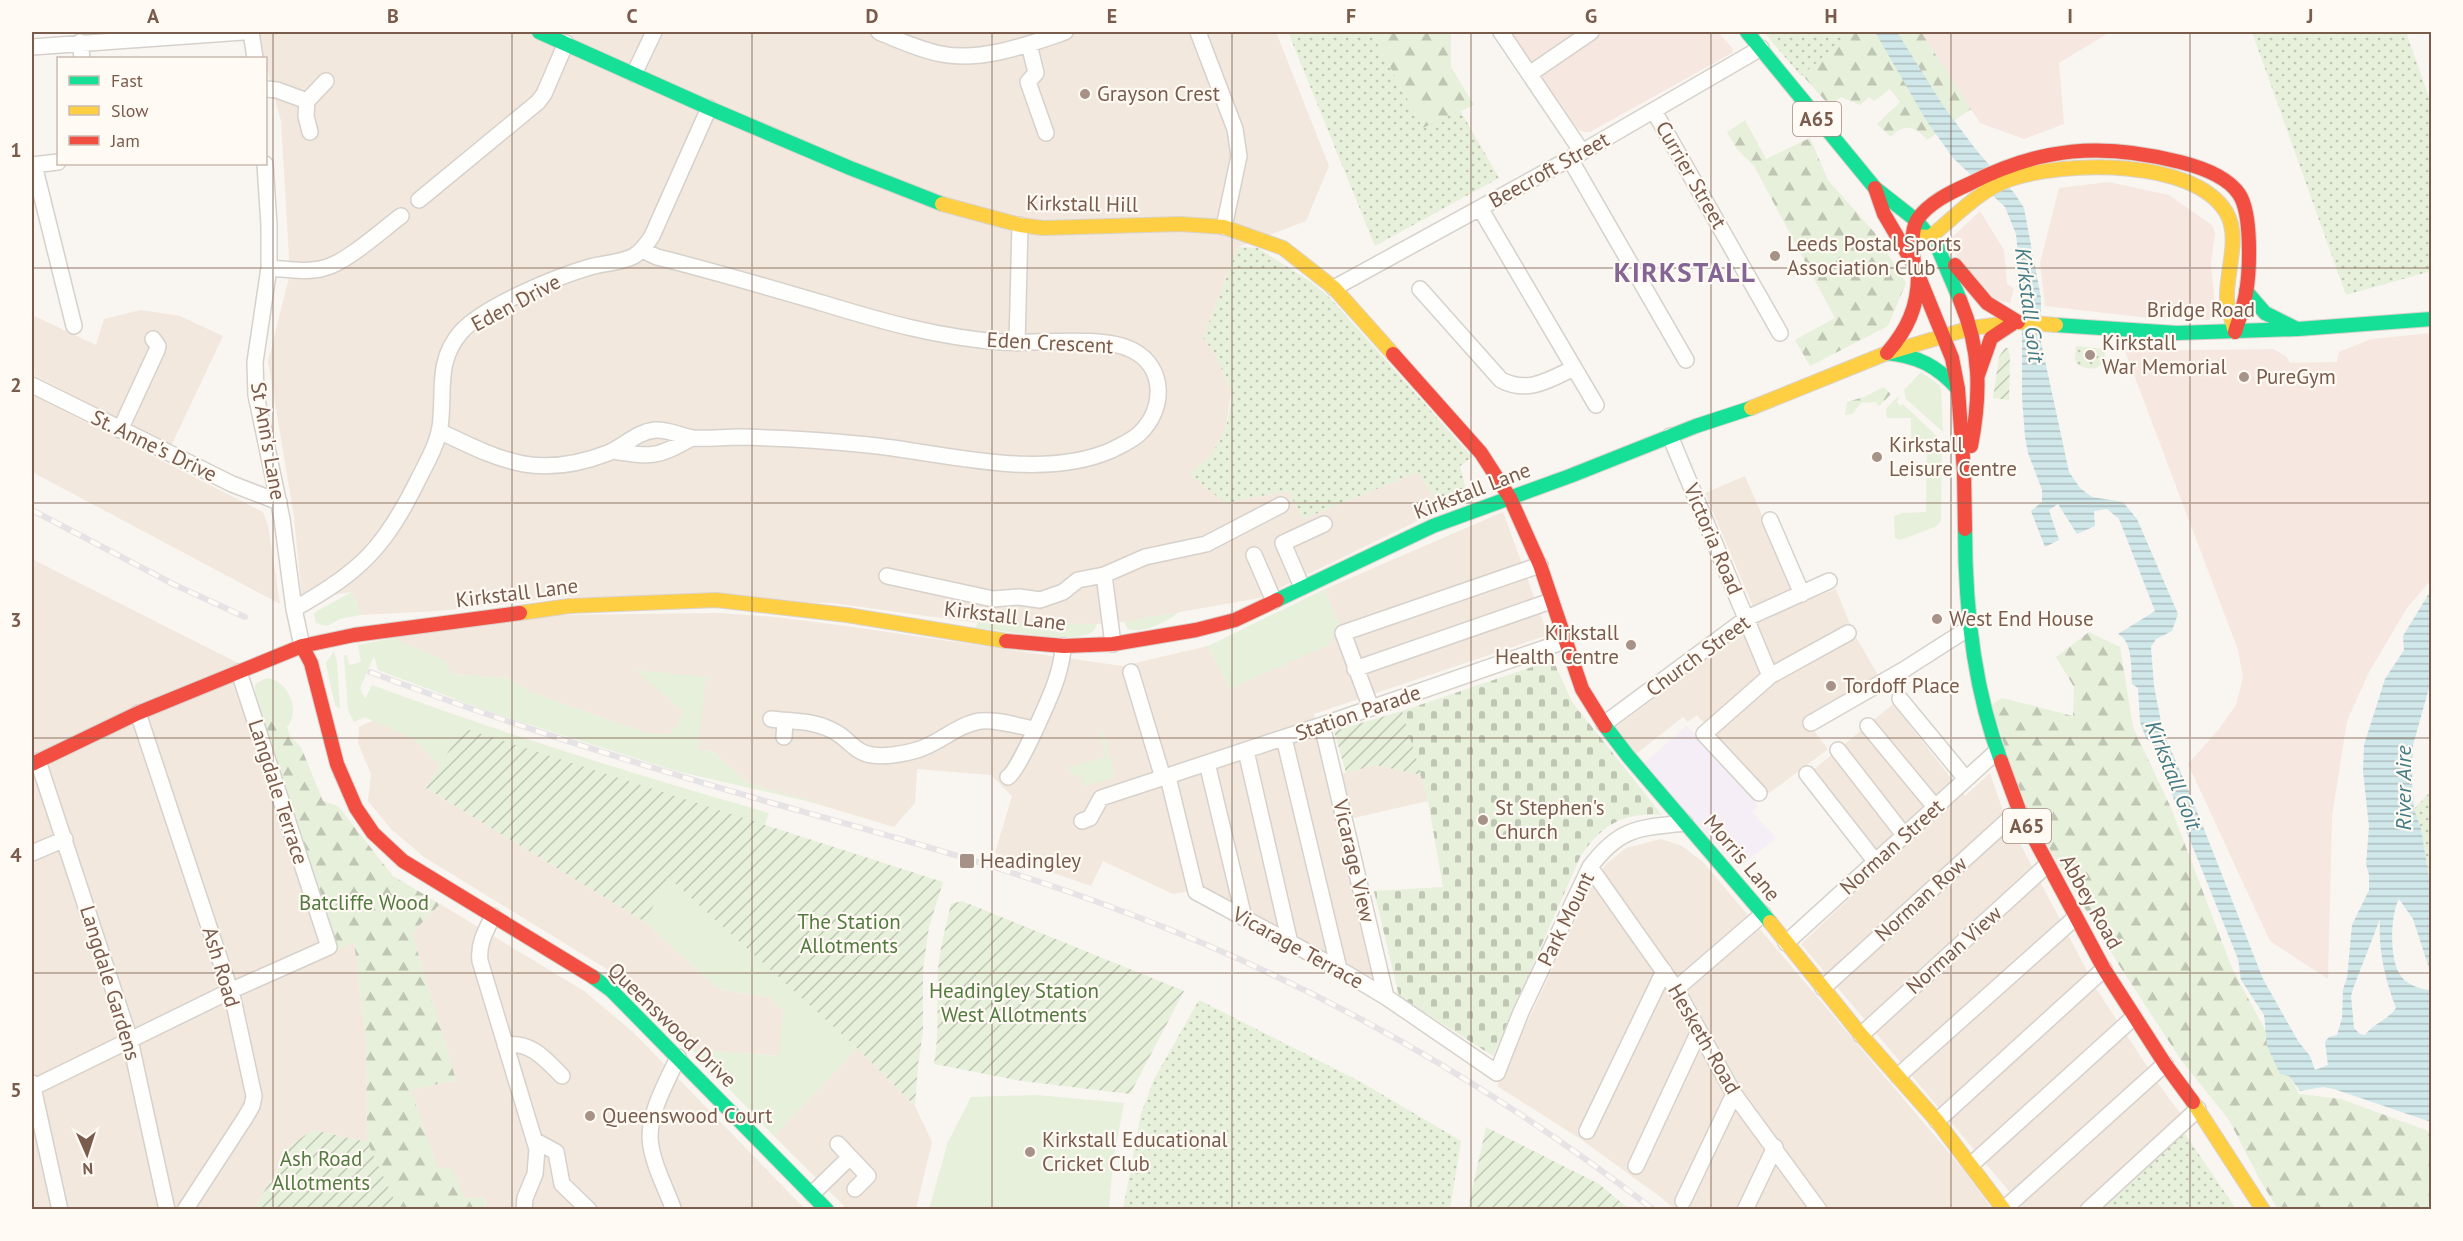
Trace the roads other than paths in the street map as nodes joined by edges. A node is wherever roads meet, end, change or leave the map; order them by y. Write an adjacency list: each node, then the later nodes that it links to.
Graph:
1 (243, 32): 11 (street)
2 (251, 32): 17 (street)
3 (539, 32): 12 (main road, Kirkstall Hill)
4 (654, 32): 19 (street)
5 (879, 32): 13 (street)
6 (1065, 32): 13 (street)
7 (1198, 32): 41 (street)
8 (1502, 32): 18 (street)
9 (1591, 32): 18 (street)
10 (1747, 32): 15 (main road, A65)
11 (80, 42): 14 (street); 16 (street)
12 (566, 43): 19 (main road, Kirkstall Hill); 34 (street)
13 (1029, 44): 26 (street)
14 (32, 47)
15 (1761, 48): 24 (street, Beecroft Street); 33 (main road, A65)
16 (82, 57)
17 (255, 57)
18 (1532, 73): 27 (street)
19 (634, 74): 23 (main road, Kirkstall Hill)
20 (326, 81): 22 (street)
21 (267, 89): 22 (street)
22 (306, 101): 25 (street)
23 (708, 108): 40 (main road, Kirkstall Hill); 44 (street)
24 (1654, 111): 27 (street, Beecroft Street); 56 (street, Currier Street)
25 (310, 132)
26 (1047, 133)
27 (1576, 155): 36 (street, Beecroft Street); 61 (street)
28 (57, 162): 29 (street)
29 (33, 165): 53 (street)
30 (265, 165): 45 (street, St Ann's Lane)
31 (2197, 167): 32 (main road); 35 (main road); 49 (main road)
32 (2188, 182): 43 (main road); 55 (main road)
33 (1880, 191): 35 (main road); 37 (main road, A65); 39 (main road, A65)
34 (419, 200)
35 (1936, 202): 39 (main road)
36 (1480, 208): 47 (street, Beecroft Street); 62 (street)
37 (1884, 214): 42 (main road); 46 (main road, A65)
38 (401, 216): 45 (street)
39 (1917, 221): 42 (main road); 43 (main road, A65)
40 (1020, 225): 41 (main road, Kirkstall Hill); 59 (street)
41 (1224, 227): 47 (main road, Kirkstall Hill)
42 (1913, 236): 43 (main road); 46 (main road)
43 (1934, 240): 51 (main road); 52 (main road, A65)
44 (642, 250): 59 (street, Eden Crescent); 68 (street, Eden Drive)
45 (268, 268): 74 (street, St Ann's Lane)
46 (1916, 270): 57 (main road, A65); 60 (main road)
47 (1334, 288): 73 (main road, Kirkstall Hill)
48 (1420, 289): 62 (street)
49 (2246, 291): 54 (main road); 55 (main road)
50 (2432, 319): 54 (main road, Bridge Road)
51 (2018, 322): 52 (main road, Bridge Road); 55 (main road, Bridge Road); 63 (main road)
52 (1969, 325): 57 (main road, Bridge Road); 63 (main road, Abbey Road / A65)
53 (74, 326)
54 (2298, 329): 55 (main road, Bridge Road)
55 (2235, 332)
56 (1780, 333)
57 (1945, 337): 60 (main road, Kirkstall Lane); 65 (main road, Abbey Road / A65)
58 (153, 339): 67 (street)
59 (1017, 343): 70 (street, Eden Crescent)
60 (1887, 353): 65 (main road); 69 (main road, Kirkstall Lane)
61 (1686, 360)
62 (1574, 368): 66 (street)
63 (1978, 375): 72 (main road, Abbey Road / A65)
64 (32, 385): 67 (street, St. Anne's Drive)
65 (1958, 389): 72 (main road, Abbey Road / A65)
66 (1596, 405)
67 (120, 430): 74 (street, St. Anne's Drive)
68 (439, 431): 71 (street, Eden Crescent); 87 (street, Eden Drive)
69 (1670, 436): 73 (main road, Kirkstall Lane); 88 (street, Victoria Road)
70 (692, 438): 71 (street, Eden Crescent); 71 (street, Eden Crescent)
71 (612, 451)
72 (1964, 472): 89 (main road, Abbey Road / A65)
73 (1510, 498): 79 (main road, Morris Lane); 83 (main road, Kirkstall Lane)
74 (279, 502): 87 (street, St Ann's Lane)
75 (1281, 506): 80 (street)
76 (1770, 520): 84 (street)
77 (1324, 524): 83 (street)
78 (1254, 555): 85 (street)
79 (1540, 565): 86 (main road, Morris Lane); 95 (street)
80 (1104, 575): 81 (street); 92 (street)
81 (888, 576)
82 (1829, 581): 84 (street, Church Street)
83 (1302, 588): 85 (main road, Kirkstall Lane)
84 (1802, 594): 88 (street, Church Street)
85 (1274, 601): 92 (main road, Kirkstall Lane)
86 (1551, 601): 91 (main road, Morris Lane); 95 (street)
87 (294, 609): 93 (street, St Ann's Lane)
88 (1747, 618): 98 (street, Victoria Road); 105 (street, Church Street)
89 (1969, 628): 104 (street); 113 (main road, Abbey Road / A65)
90 (1848, 633): 98 (street)
91 (1565, 641): 101 (street, Station Parade); 105 (main road, Morris Lane)
92 (1113, 644): 94 (main road, Kirkstall Lane)
93 (302, 646): 94 (main road, Kirkstall Lane); 96 (main road, Kirkstall Lane); 99 (main road); 122 (main road, Queenswood Drive)
94 (1064, 646): 108 (street)
95 (1355, 669): 101 (street)
96 (239, 672): 102 (main road, Kirkstall Lane); 143 (street, Langdale Terrace)
97 (1131, 672): 118 (street, Vicarage Terrace)
98 (1770, 676): 120 (street)
99 (303, 688)
100 (1900, 699): 119 (street)
101 (1371, 708): 106 (street, Station Parade)
102 (138, 713): 114 (main road, Kirkstall Lane); 143 (street, Ash Road)
103 (312, 721): 122 (main road, Queenswood Drive)
104 (1811, 723)
105 (1604, 724): 125 (main road, Morris Lane)
106 (1323, 725): 110 (street, Station Parade); 144 (street, Vicarage View)
107 (1868, 726): 121 (street)
108 (1034, 729): 109 (street); 117 (street)
109 (784, 737)
110 (1284, 738): 112 (street, Station Parade); 138 (street)
111 (1838, 750): 126 (street)
112 (1246, 751): 115 (street, Station Parade); 136 (street)
113 (1997, 751): 119 (street, Norman Street); 123 (main road, Abbey Road / A65)
114 (35, 763): 127 (street, Langdale Gardens)
115 (1208, 763): 118 (street, Station Parade); 134 (street)
116 (1807, 774): 129 (street)
117 (1008, 777)
118 (1160, 779): 124 (street, Station Parade); 134 (street, Vicarage Terrace)
119 (1966, 779): 121 (street, Norman Street)
120 (1759, 793)
121 (1935, 807): 126 (street, Norman Street)
122 (356, 808): 133 (main road, Queenswood Drive)
123 (2019, 810): 130 (main road, Abbey Road / A65); 141 (street, Norman Row)
124 (1082, 821)
125 (1685, 824): 131 (street, Park Mount); 132 (main road, Morris Lane)
126 (1904, 835): 129 (street, Norman Street)
127 (65, 839): 128 (street); 148 (street, Langdale Gardens)
128 (32, 854)
129 (1875, 861): 137 (street, Norman Street)
130 (2047, 865): 135 (main road, Abbey Road / A65); 147 (street, Norman View)
131 (1590, 867): 140 (street, Hesketh Road); 152 (street, Park Mount)
132 (1763, 914): 137 (main road, Morris Lane); 142 (street)
133 (493, 916): 149 (street); 150 (main road, Queenswood Drive)
134 (1244, 918): 136 (street, Vicarage Terrace)
135 (2075, 918): 139 (main road, Abbey Road / A65); 154 (street)
136 (1290, 943): 138 (street, Vicarage Terrace)
137 (1786, 943): 141 (main road, Morris Lane)
138 (1339, 969): 144 (street, Vicarage Terrace)
139 (2104, 969): 145 (main road, Abbey Road / A65); 158 (street)
140 (1664, 971): 142 (street, Hesketh Road); 159 (street)
141 (1823, 988): 147 (main road, Morris Lane)
142 (1676, 989): 146 (street, Hesketh Road)
143 (230, 991): 148 (street); 173 (street, Ash Road)
144 (1386, 997): 152 (street, Vicarage Terrace)
145 (2134, 1017): 151 (main road, Abbey Road / A65); 164 (street)
146 (1699, 1031): 156 (street, Hesketh Road); 165 (street)
147 (1861, 1035): 154 (main road, Morris Lane)
148 (130, 1040): 155 (street); 172 (street, Langdale Gardens)
149 (506, 1045): 153 (street); 160 (street)
150 (678, 1058): 167 (main road, Queenswood Drive); 170 (street)
151 (2165, 1064): 157 (main road, Abbey Road / A65); 178 (street)
152 (1497, 1073)
153 (561, 1076)
154 (1898, 1076): 158 (main road, Morris Lane)
155 (32, 1087): 171 (street)
156 (1734, 1094): 162 (street, Hesketh Road); 168 (street)
157 (2198, 1109): 179 (street); 180 (main road, Abbey Road / A65)
158 (1936, 1120): 164 (main road, Morris Lane)
159 (1587, 1131)
160 (534, 1140): 174 (street); 175 (street)
161 (838, 1144): 163 (street)
162 (1774, 1147): 169 (street, Hesketh Road); 177 (street)
163 (850, 1157): 166 (street); 167 (street)
164 (1972, 1164): 178 (main road, Morris Lane)
165 (1636, 1166)
166 (855, 1189)
167 (812, 1194): 176 (main road, Queenswood Drive)
168 (1683, 1201)
169 (1814, 1207)
170 (673, 1208)
171 (60, 1209)
172 (167, 1209)
173 (185, 1209)
174 (524, 1209)
175 (589, 1209)
176 (827, 1209)
177 (1744, 1209)
178 (2004, 1209)
179 (2088, 1209)
180 (2263, 1209)

